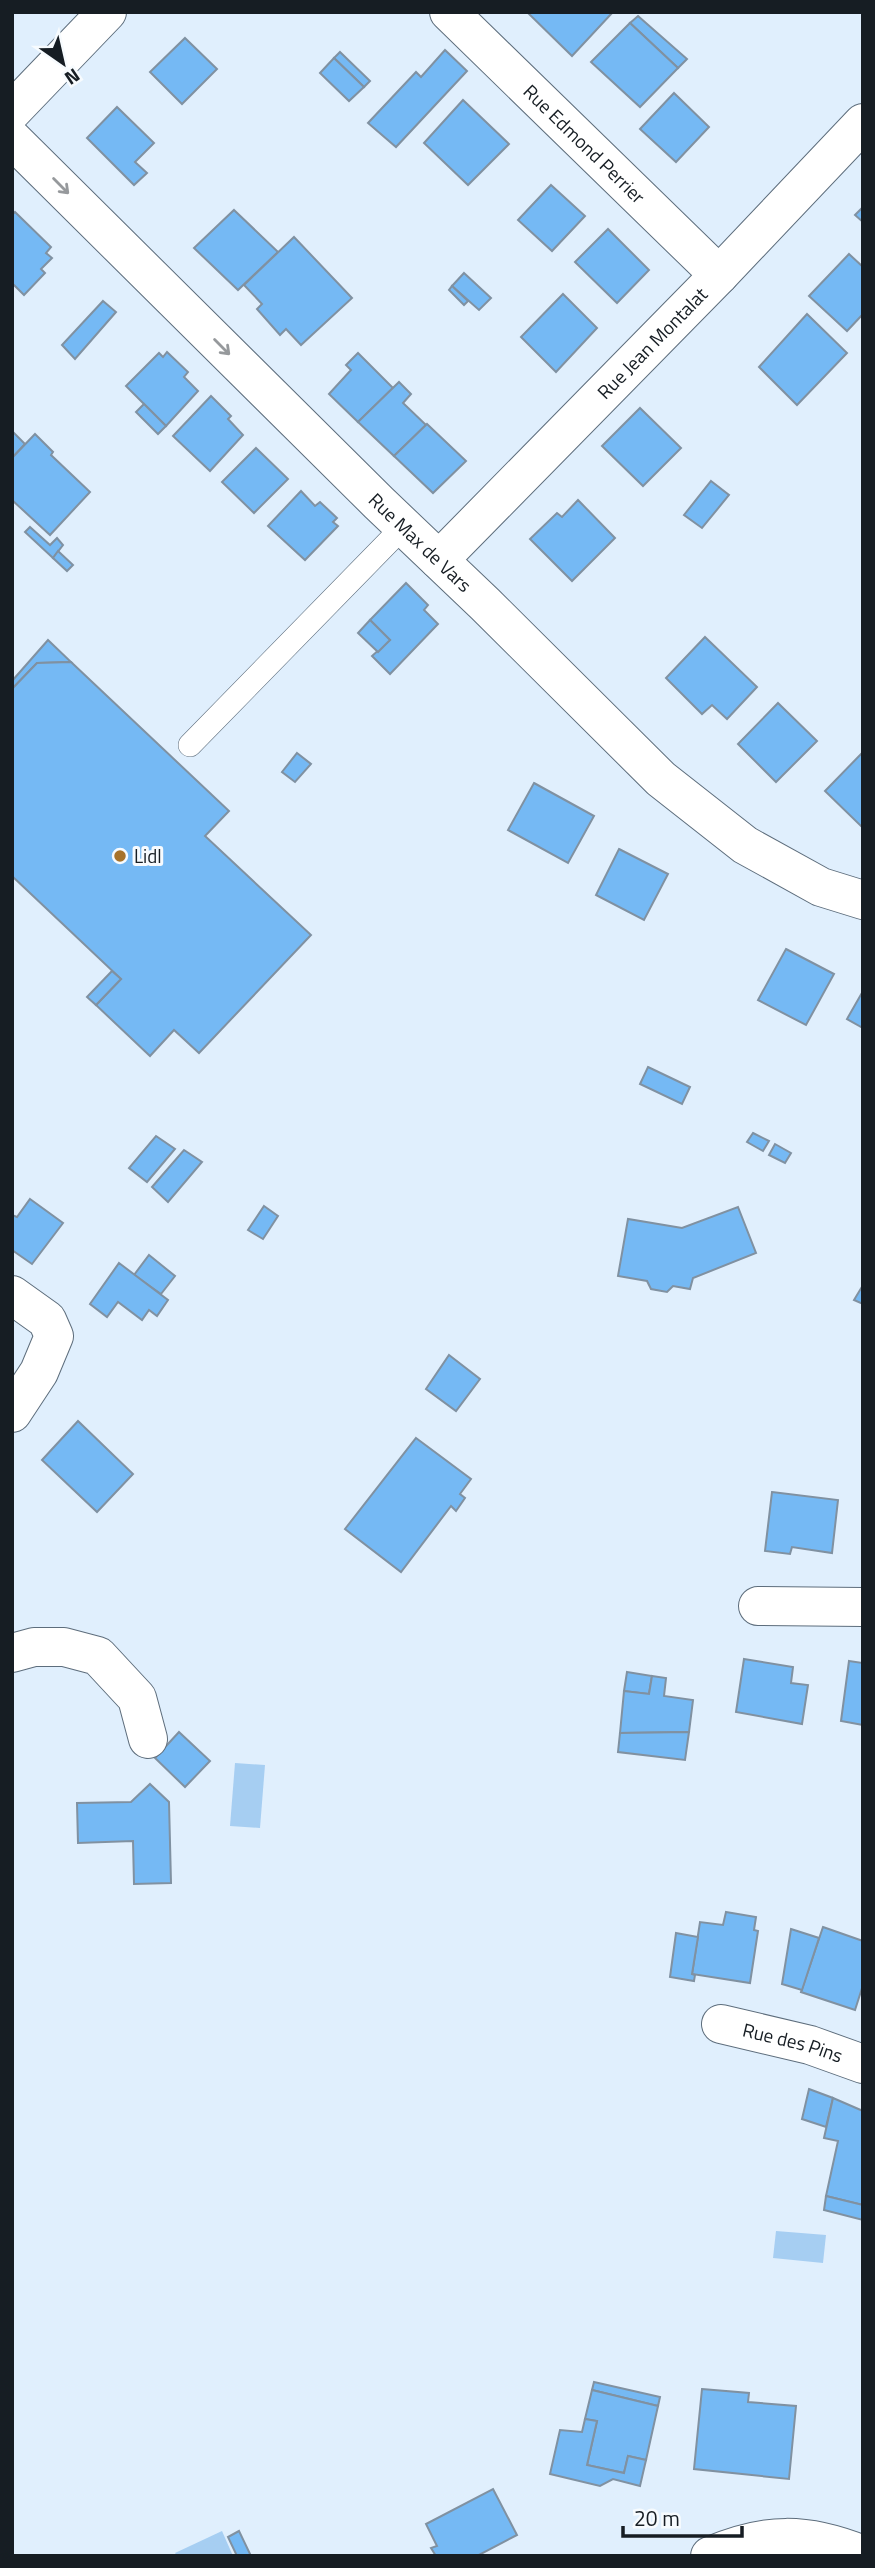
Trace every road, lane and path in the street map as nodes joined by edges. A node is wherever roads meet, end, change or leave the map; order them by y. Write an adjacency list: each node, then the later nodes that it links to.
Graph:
1 (107, 12): 3 (street)
2 (449, 12): 6 (street, Rue Edmond Perrier)
3 (12, 111)
4 (863, 123): 6 (street, Rue Jean Montalat)
5 (12, 139): 7 (street, Rue Max de Vars, one-way to 7)
6 (719, 275): 8 (street, Rue Jean Montalat)
7 (402, 524): 8 (street, Rue Max de Vars); 9 (lane)
8 (439, 560): 10 (street, Rue Max de Vars)
9 (190, 745)
10 (863, 900)
11 (12, 1295): 12 (street)
12 (12, 1413)
13 (758, 1606): 14 (street)
14 (863, 1607)
15 (12, 1653): 16 (street)
16 (148, 1739)
17 (721, 2024): 18 (street, Rue des Pins)
18 (863, 2064)
19 (863, 2555): 20 (street)
20 (710, 2556)

